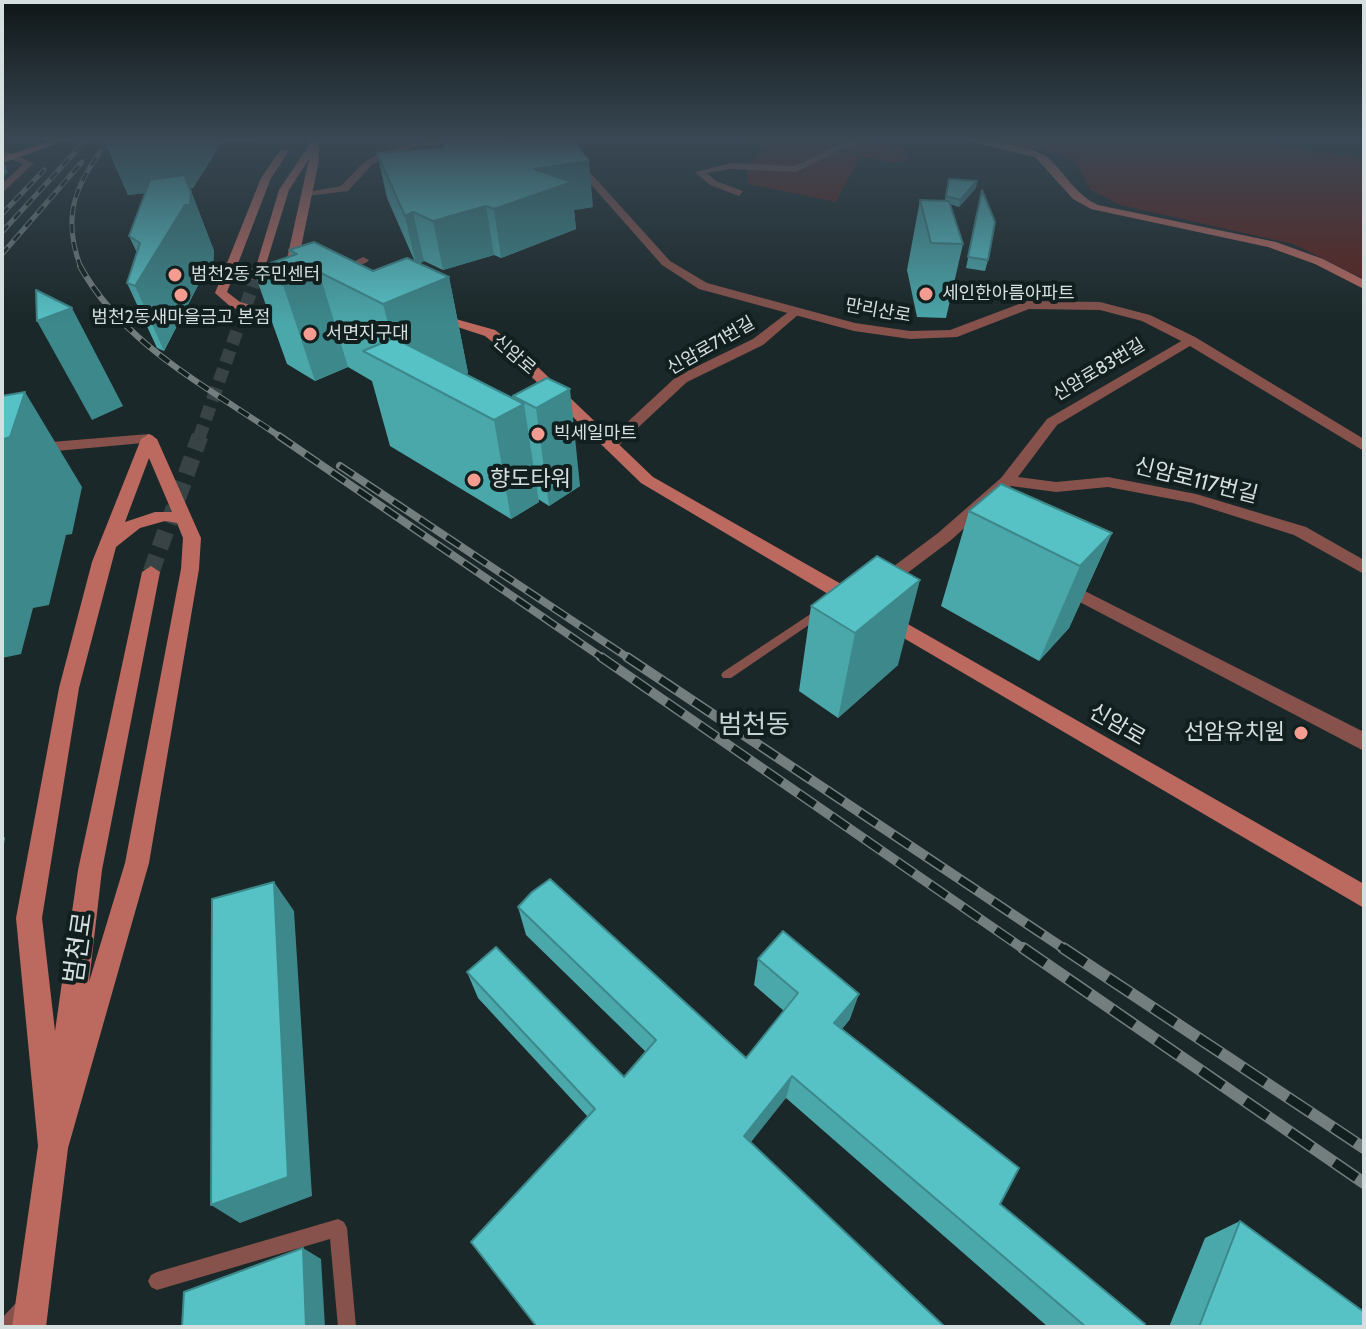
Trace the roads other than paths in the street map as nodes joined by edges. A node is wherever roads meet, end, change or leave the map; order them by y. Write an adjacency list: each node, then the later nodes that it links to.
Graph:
1 (257, 200): 7 (main road)
2 (282, 200): 7 (main road)
3 (305, 200): 7 (main road)
4 (607, 200): 10 (street, 만리산로)
5 (1081, 200): 9 (main road)
6 (363, 260): 8 (street)
7 (266, 280)
8 (319, 283)
9 (1364, 285)
10 (795, 311): 12 (street, 만리산로); 14 (street, 신암로71번길)
11 (421, 314): 14 (main road, 신암로)
12 (1190, 340): 15 (street, 만리산로); 17 (street, 신암로83번길)
13 (149, 439): 16 (street); 18 (main road); 19 (main road)
14 (610, 446): 23 (main road, 신암로)
15 (1364, 446)
16 (2, 451)
17 (1007, 481): 20 (street, 신암로117번길); 23 (street, 신암로83번길)
18 (185, 520): 19 (main road); 27 (main road)
19 (101, 562): 27 (main road)
20 (1364, 568)
21 (151, 572): 27 (main road, 범천로)
22 (1040, 575): 25 (street)
23 (851, 599): 24 (lane); 26 (main road, 신암로)
24 (727, 675)
25 (1364, 742)
26 (1364, 897)
27 (53, 1147): 29 (main road, 범천로)
28 (157, 1281): 31 (lane)
29 (31, 1313): 30 (lane)
30 (6, 1327)
31 (347, 1327)

